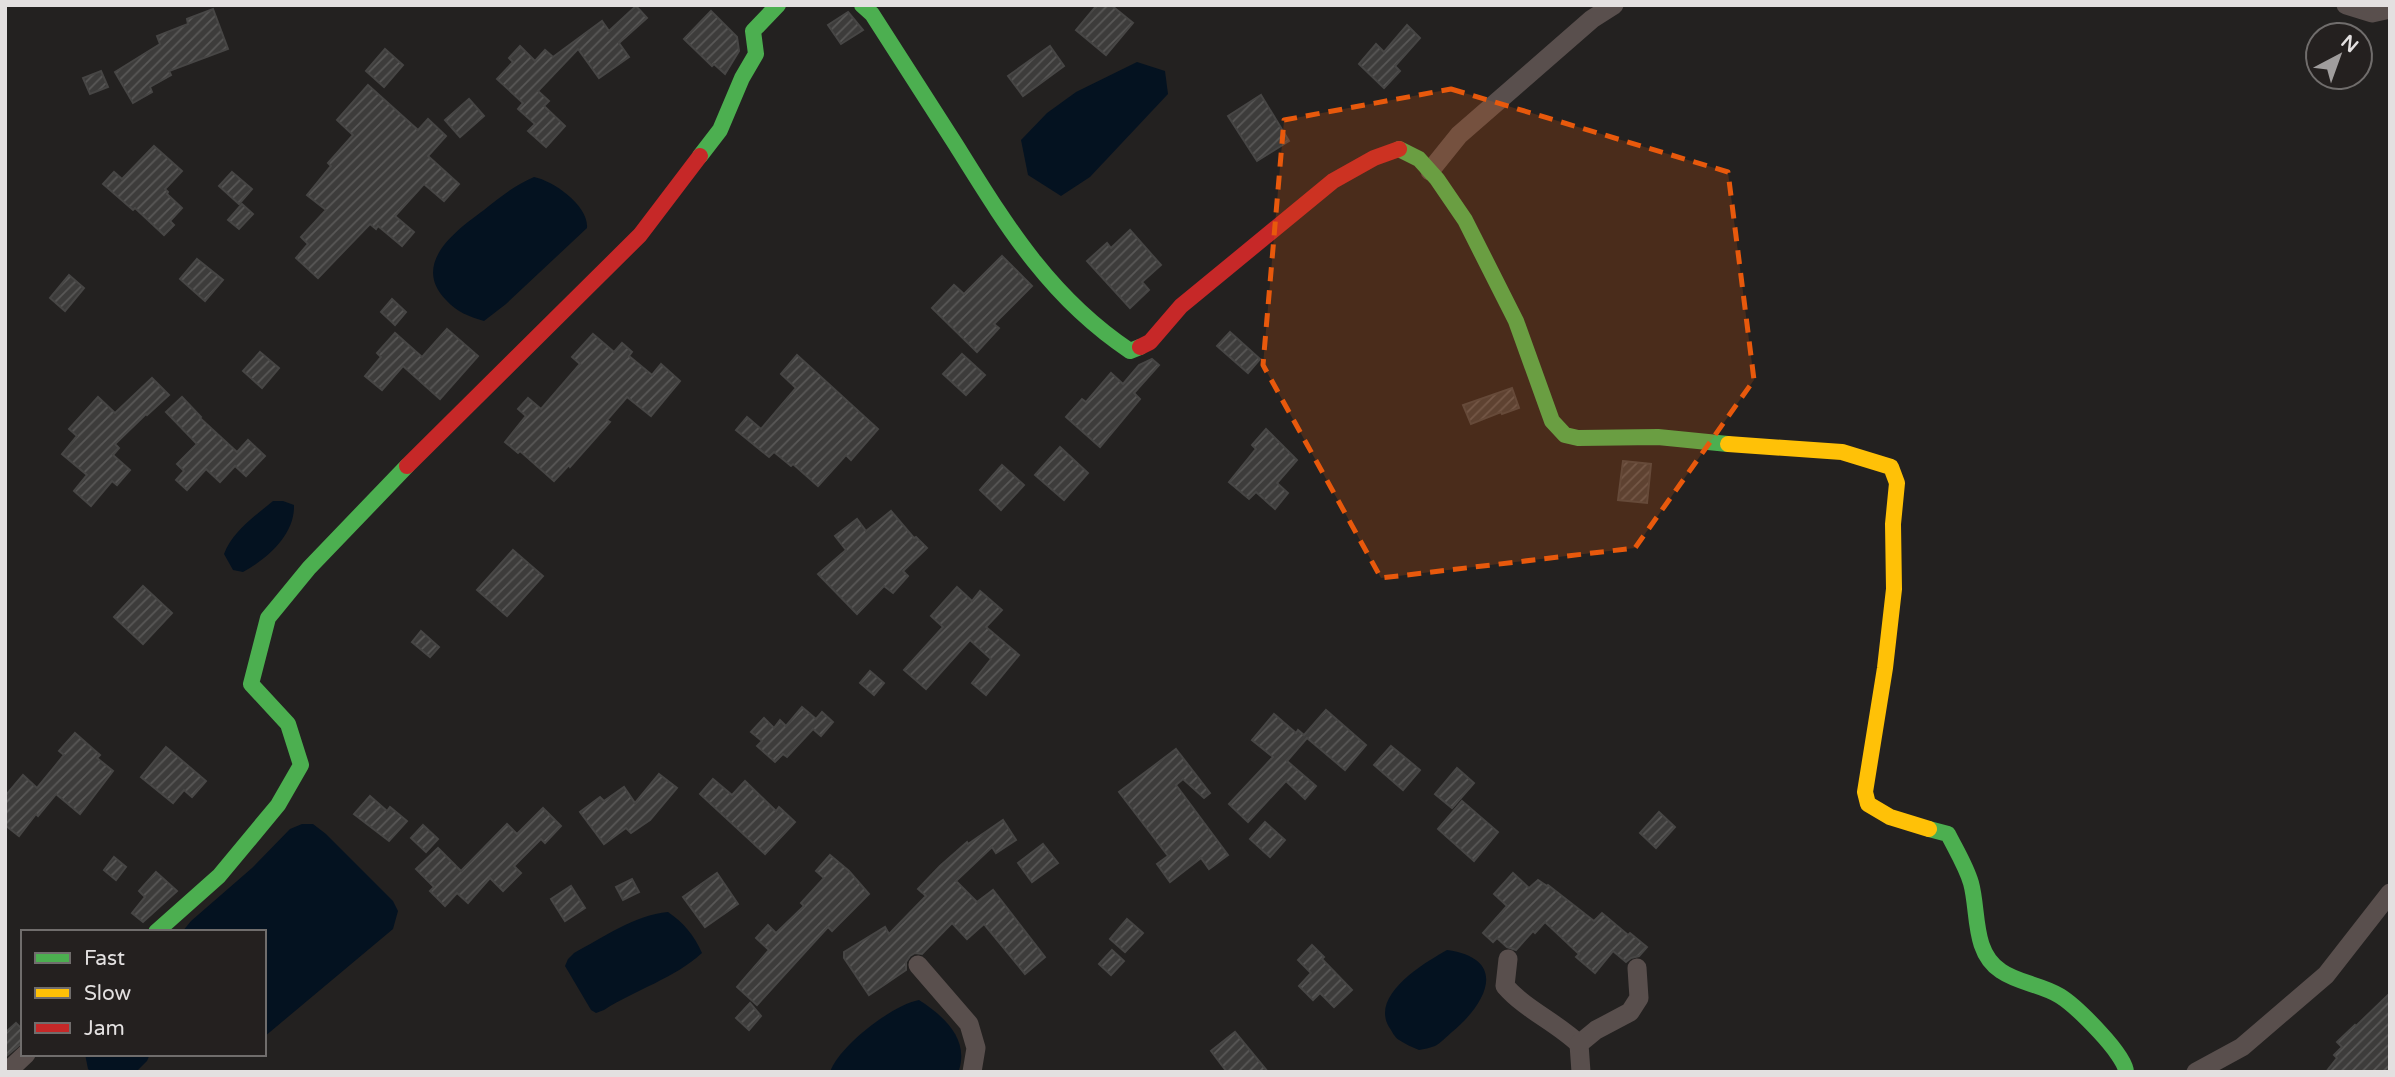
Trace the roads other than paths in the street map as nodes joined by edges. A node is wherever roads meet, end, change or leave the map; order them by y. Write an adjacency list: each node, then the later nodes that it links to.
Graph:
1 (778, 5): 8 (street)
2 (862, 5): 6 (street)
3 (1614, 5): 6 (street)
4 (2346, 5): 5 (street)
5 (2390, 9)
6 (1430, 171): 17 (street)
7 (2390, 893): 18 (street)
8 (158, 930)
9 (1507, 959): 12 (street)
10 (918, 965): 15 (street)
11 (1637, 968): 12 (street)
12 (1579, 1044): 16 (street)
13 (24, 1056): 14 (street)
14 (7, 1072)
15 (972, 1072)
16 (1581, 1072)
17 (2126, 1072)
18 (2196, 1072)

